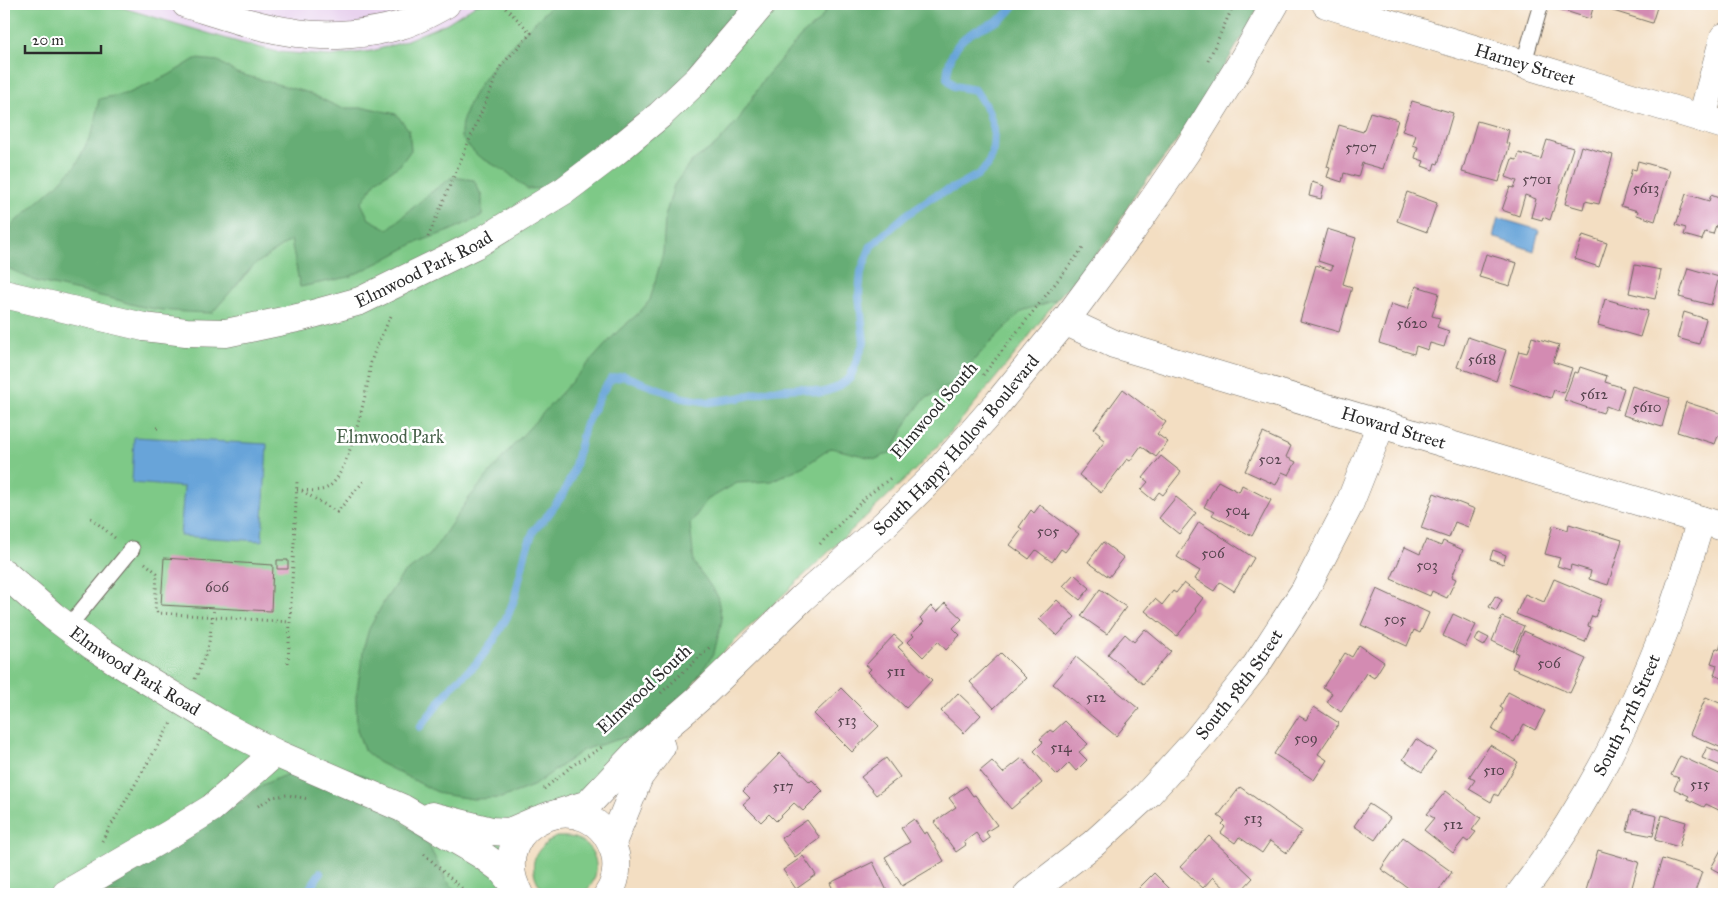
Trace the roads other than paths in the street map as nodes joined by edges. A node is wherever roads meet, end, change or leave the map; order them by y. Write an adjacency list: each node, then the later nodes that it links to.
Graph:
1 (186, 4): 2 (street)
2 (446, 4)
3 (762, 4): 10 (street, Elmwood Park Road)
4 (1275, 4): 11 (street, South Happy Hollow Boulevard)
5 (1326, 4): 8 (street, Harney Street)
6 (1541, 4): 8 (lane)
7 (1724, 37): 9 (street)
8 (1523, 65): 9 (street, Harney Street)
9 (1713, 122)
10 (4, 294)
11 (1066, 321): 12 (street, Howard Street); 17 (street, South Happy Hollow Boulevard)
12 (1380, 424): 13 (street, Howard Street); 25 (street, South 58th Street)
13 (1713, 524): 26 (street, South 57th Street)
14 (131, 550): 16 (lane)
15 (4, 573): 16 (street, Elmwood Park Road)
16 (68, 627): 18 (street, Elmwood Park Road)
17 (698, 698): 20 (street, South Happy Hollow Boulevard); 21 (street)
18 (275, 753): 19 (street, Elmwood Park Road); 23 (street)
19 (402, 808): 20 (street, Elmwood Park Road); 22 (street, Elmwood Park Road)
20 (548, 816): 21 (street); 22 (street)
21 (612, 844): 24 (street)
22 (516, 888)
23 (57, 890)
24 (609, 893)
25 (1028, 894)
26 (1520, 894)

